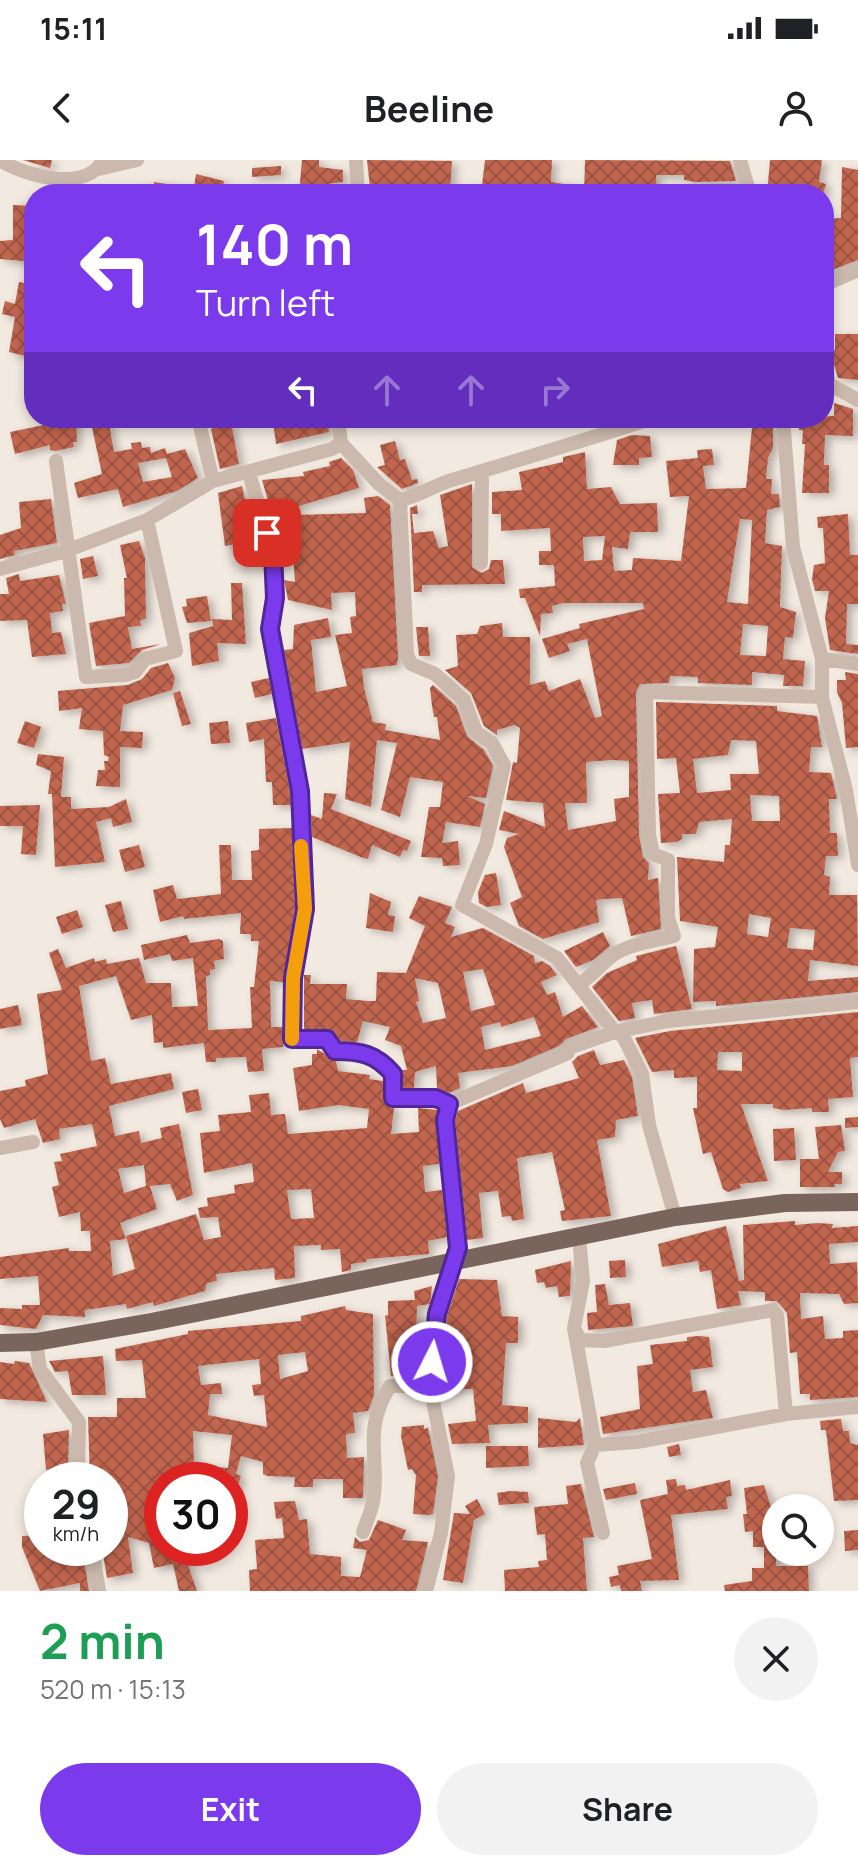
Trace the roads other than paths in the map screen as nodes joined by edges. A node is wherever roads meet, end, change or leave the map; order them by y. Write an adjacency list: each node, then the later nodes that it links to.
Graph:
1 (0, 160): 5 (street)
2 (137, 160): 5 (street)
3 (356, 160): 6 (street)
4 (740, 160): 7 (street)
5 (101, 164)
6 (357, 184)
7 (748, 184)
8 (858, 270): 9 (street)
9 (834, 281)
10 (834, 387): 11 (street)
11 (858, 400)
12 (200, 428): 20 (street)
13 (339, 428): 16 (street)
14 (622, 428): 19 (street)
15 (782, 428): 26 (street)
16 (341, 443): 18 (street); 21 (street)
17 (56, 461): 23 (street)
18 (249, 473): 20 (street); 33 (street)
19 (482, 474): 21 (street); 24 (street)
20 (213, 481): 22 (street)
21 (400, 500): 30 (street)
22 (147, 520): 23 (street); 23 (street)
23 (66, 551): 25 (street)
24 (481, 563)
25 (0, 569)
26 (822, 659): 27 (street); 28 (street)
27 (858, 664)
28 (822, 697): 29 (street); 30 (street)
29 (858, 865)
30 (578, 985): 32 (street)
31 (858, 1002): 32 (street)
32 (615, 1032): 33 (street); 37 (street)
33 (449, 1104): 39 (street)
34 (33, 1142): 35 (street)
35 (0, 1148)
36 (858, 1202): 37 (main road)
37 (675, 1217): 38 (main road)
38 (579, 1237): 39 (main road); 40 (street)
39 (450, 1263): 41 (main road); 43 (street)
40 (574, 1328): 45 (street); 46 (street)
41 (36, 1342): 42 (main road); 47 (street)
42 (0, 1343)
43 (430, 1386): 48 (street); 52 (street)
44 (858, 1407): 45 (street)
45 (786, 1414): 46 (street)
46 (595, 1445): 49 (street)
47 (78, 1462)
48 (363, 1532)
49 (603, 1533)
50 (95, 1566): 51 (street)
51 (99, 1591)
52 (426, 1591)

